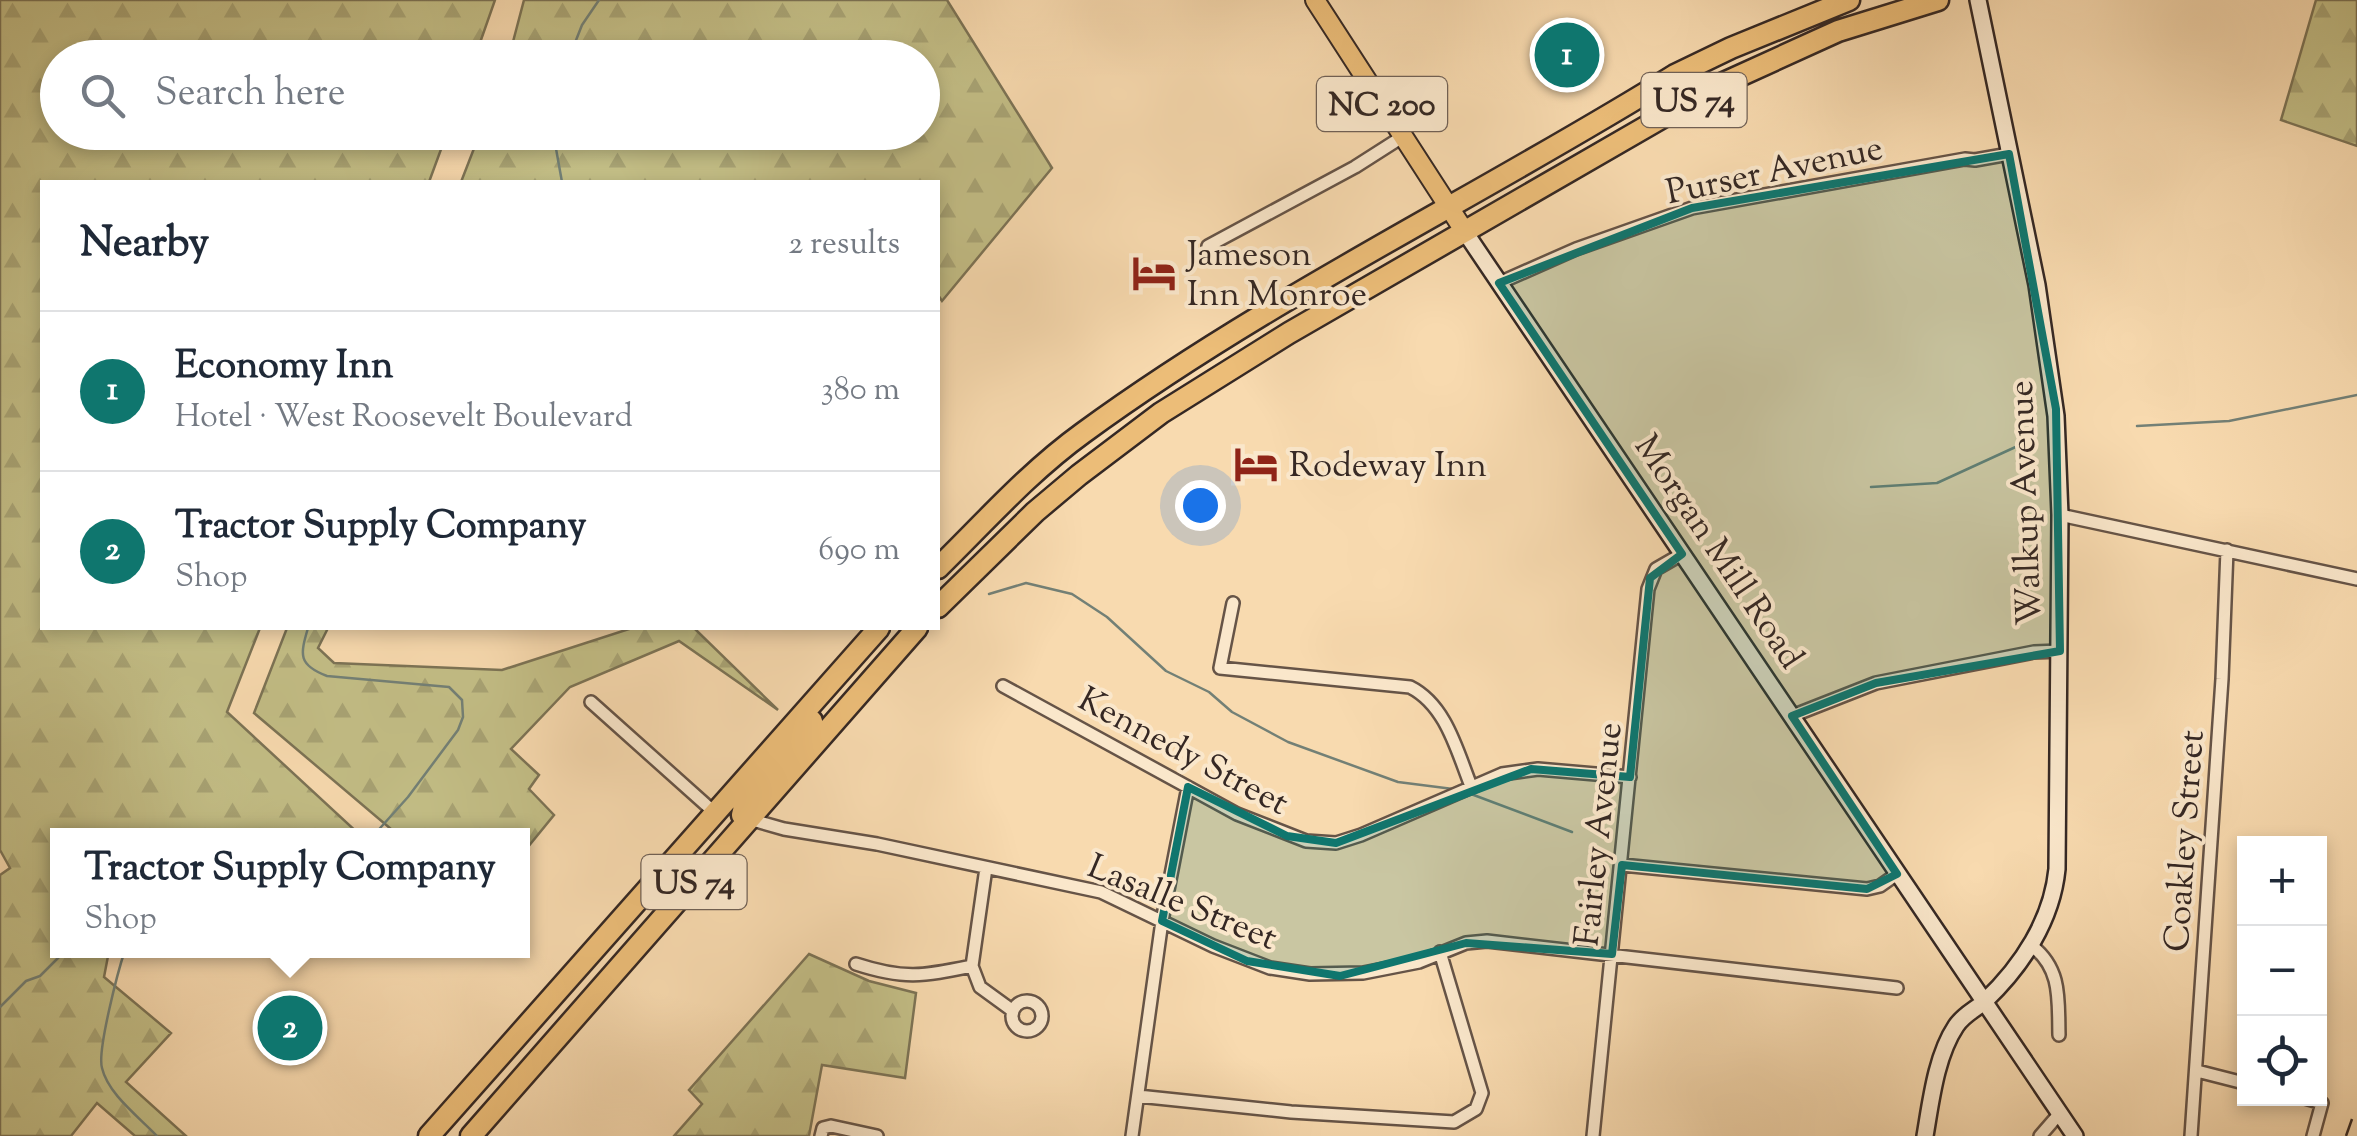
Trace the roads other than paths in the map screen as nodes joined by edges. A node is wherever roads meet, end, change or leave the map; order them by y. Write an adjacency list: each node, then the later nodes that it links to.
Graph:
1 (1315, 0): 5 (main road, Morgan Mill Road / NC 200)
2 (1849, 0): 7 (highway, US 74)
3 (1938, 0): 8 (highway, US 74)
4 (1978, 0): 6 (street, Walkup Avenue)
5 (1402, 137): 7 (main road, Morgan Mill Road / NC 200); 9 (street)
6 (2010, 154): 10 (street, Purser Avenue); 11 (street, Walkup Avenue)
7 (1449, 208): 8 (main road, Morgan Mill Road / NC 200); 14 (highway, US 74)
8 (1465, 232): 10 (street, Morgan Mill Road); 17 (highway, US 74)
9 (1208, 246)
10 (1499, 283): 13 (street, Morgan Mill Road)
11 (2060, 515): 12 (street); 21 (street, Walkup Avenue)
12 (2226, 550): 15 (street); 45 (street, Coakley Street)
13 (1682, 554): 25 (street, Morgan Mill Road); 27 (street, Fairley Avenue)
14 (940, 566)
15 (2357, 579)
16 (1233, 603): 28 (street)
17 (940, 604)
18 (877, 630): 22 (highway, US 74)
19 (898, 630): 26 (highway)
20 (915, 630): 26 (highway, US 74)
21 (2060, 651): 25 (street); 36 (street, Walkup Avenue)
22 (857, 652): 30 (highway, US 74); 31 (highway)
23 (1004, 686): 29 (street, Kennedy Street)
24 (590, 702): 30 (street)
25 (1792, 716): 34 (street, Morgan Mill Road)
26 (806, 754): 31 (highway, US 74)
27 (1630, 776): 28 (street, Kennedy Street); 32 (street, Fairley Avenue)
28 (1471, 786): 29 (street, Kennedy Street)
29 (1188, 787): 35 (street)
30 (714, 812): 51 (highway, US 74)
31 (748, 819): 33 (street, Lasalle Street); 52 (highway, US 74)
32 (1622, 865): 34 (street); 38 (street, Fairley Avenue)
33 (986, 868): 35 (street, Lasalle Street); 40 (street)
34 (1898, 874): 42 (street, Morgan Mill Road)
35 (1162, 921): 37 (street, Lasalle Street); 47 (street)
36 (2032, 946): 42 (street, Walkup Avenue); 44 (street)
37 (1440, 952): 38 (street, Lasalle Street); 47 (street)
38 (1612, 954): 41 (street, Lasalle Street); 55 (street, Fairley Avenue)
39 (856, 964): 40 (street)
40 (972, 966): 43 (street)
41 (1896, 988)
42 (1984, 1002): 49 (street, Morgan Mill Road); 56 (street, Walkup Avenue)
43 (1014, 1010)
44 (2059, 1035)
45 (2197, 1071): 46 (street); 59 (street, Coakley Street)
46 (2237, 1081)
47 (1138, 1096): 54 (street)
48 (2321, 1106): 60 (street)
49 (2060, 1113): 57 (street); 58 (street, Morgan Mill Road)
50 (822, 1132): 53 (street)
51 (429, 1136)
52 (471, 1136)
53 (878, 1136)
54 (1132, 1136)
55 (1594, 1136)
56 (1924, 1136)
57 (2040, 1136)
58 (2075, 1136)
59 (2191, 1136)
60 (2314, 1136)

